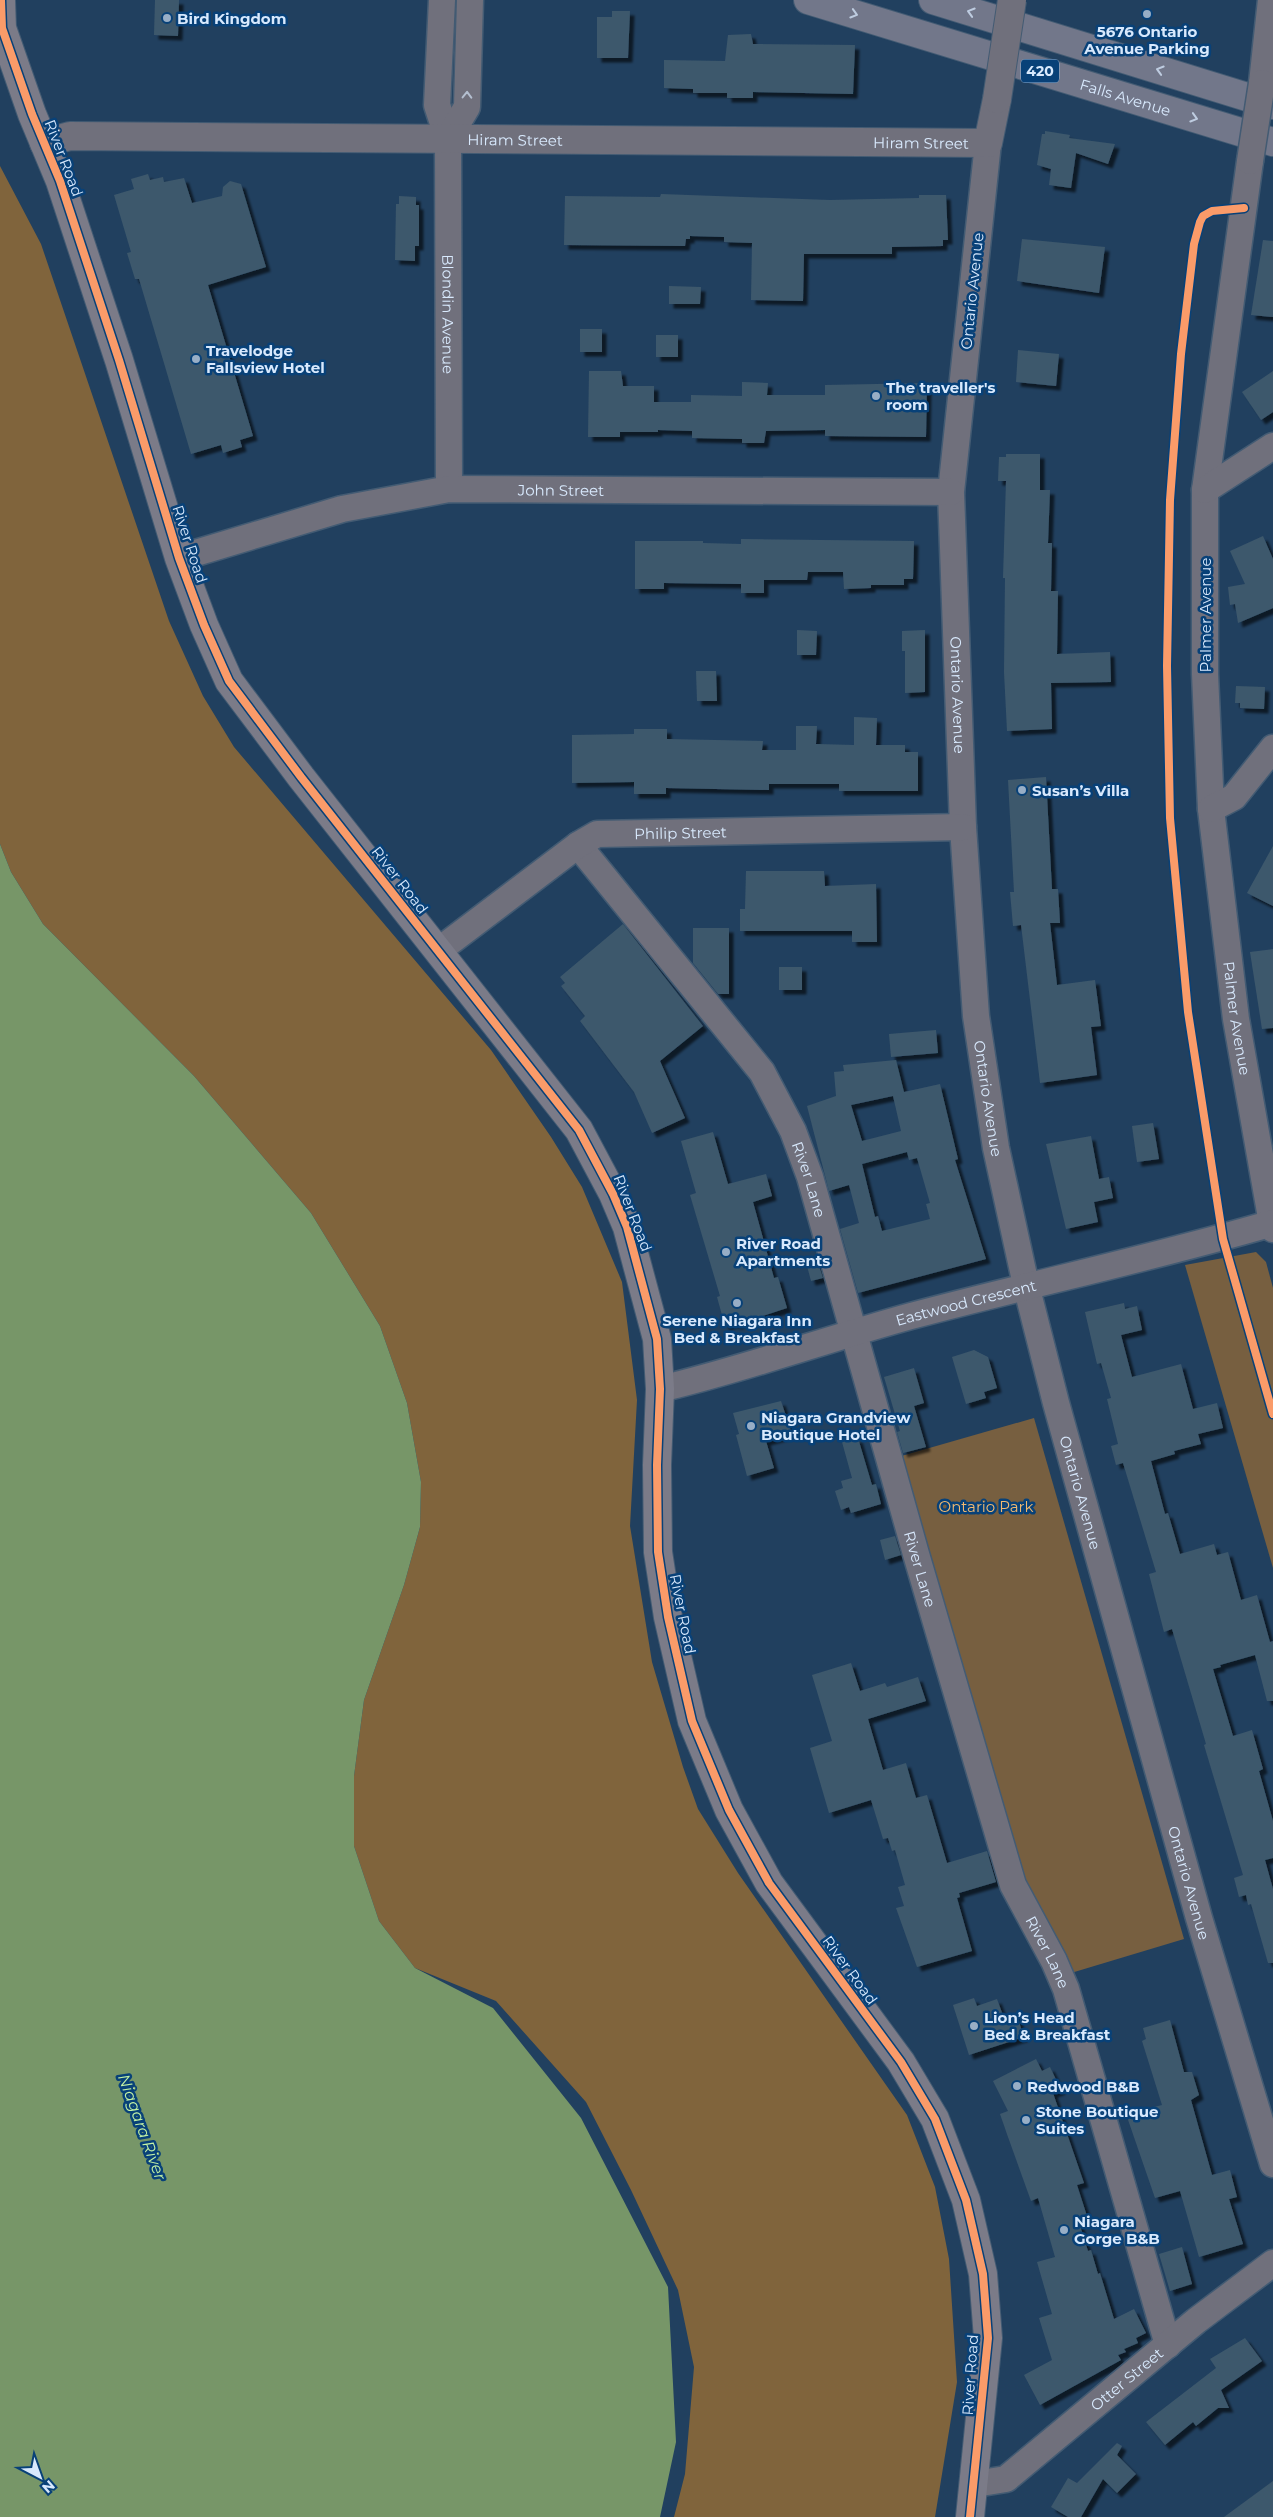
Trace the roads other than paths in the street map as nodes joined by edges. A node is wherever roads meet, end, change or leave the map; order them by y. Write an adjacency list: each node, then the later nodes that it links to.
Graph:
1 (0, 0): 11 (main road, River Road)
2 (442, 0): 9 (street, Blondin Avenue)
3 (470, 0): 9 (street, one-way to 3)
4 (808, 0): 10 (highway, Falls Avenue / 420, one-way to 10)
5 (933, 0): 8 (highway, 420, one-way to 5)
6 (1012, 0): 12 (street, Ontario Avenue, bridge)
7 (1271, 0): 8 (street, Palmer Avenue)
8 (1268, 94): 15 (street, Palmer Avenue, bridge)
9 (448, 139): 11 (street, Hiram Street); 12 (street, Hiram Street); 14 (street, Blondin Avenue)
10 (1273, 142)
11 (44, 143): 17 (main road, River Road)
12 (988, 144): 16 (street, Ontario Avenue)
13 (1273, 446): 15 (street)
14 (449, 489): 16 (street, John Street); 17 (street, John Street)
15 (1205, 490): 19 (street, Palmer Avenue)
16 (952, 492): 20 (street, Ontario Avenue)
17 (179, 558): 22 (main road, River Road)
18 (1273, 748): 19 (street)
19 (1210, 809): 23 (street, Palmer Avenue)
20 (963, 827): 21 (street, Philip Street); 24 (street, Ontario Avenue)
21 (578, 845): 22 (street, Philip Street); 25 (street, River Lane)
22 (438, 952): 26 (main road, River Road)
23 (1272, 1225): 24 (street, Eastwood Crescent)
24 (1026, 1285): 25 (street, Eastwood Crescent); 27 (street, Ontario Avenue)
25 (854, 1332): 26 (street, Eastwood Crescent); 29 (street, River Lane)
26 (660, 1389): 30 (main road, River Road)
27 (1273, 2164)
28 (1273, 2263): 29 (street, Otter Street)
29 (1168, 2345): 30 (street, Otter Street)
30 (975, 2484): 31 (main road, River Road)
31 (970, 2517)

